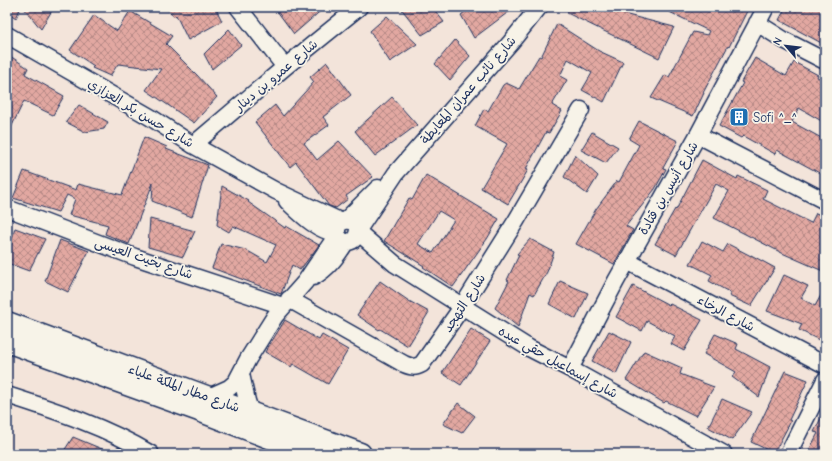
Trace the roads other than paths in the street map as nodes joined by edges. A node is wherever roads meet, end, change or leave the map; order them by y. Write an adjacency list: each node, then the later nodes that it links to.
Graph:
1 (238, 7): 8 (street)
2 (359, 7): 8 (street, شارع عمرو بن دينار)
3 (539, 7): 14 (street, شارع نائب عمران المعايطة)
4 (766, 7): 5 (street, شارع أنيس بن قتادة)
5 (757, 23): 7 (street); 10 (street, شارع أنيس بن قتادة)
6 (7, 35): 11 (street, شارع حسن بكر العزازي)
7 (825, 61)
8 (285, 67): 11 (street, شارع عمرو بن دينار)
9 (580, 110): 17 (street, شارع التهجد)
10 (698, 135): 12 (street); 15 (street, شارع أنيس بن قتادة)
11 (193, 144): 14 (street, شارع حسن بكر العزازي)
12 (825, 200)
13 (7, 208): 16 (street, شارع بخيت العيسى)
14 (347, 232): 16 (street, شارع نائب عمران المعايطة); 17 (street, شارع إسماعيل حقي عبده)
15 (627, 261): 20 (street, شارع الرخاء); 21 (street, شارع أنيس بن قتادة)
16 (286, 302): 17 (street, شارع التهجد); 22 (street, شارع نائب عمران المعايطة)
17 (462, 307): 21 (street, شارع إسماعيل حقي عبده)
18 (7, 323): 25 (highway, شارع مطار الملكة علياء)
19 (7, 341): 28 (highway, شارع مطار الملكة علياء)
20 (825, 366)
21 (570, 369): 30 (street, شارع إسماعيل حقي عبده)
22 (241, 374): 25 (street, شارع نائب عمران المعايطة); 26 (street)
23 (825, 380): 31 (street)
24 (7, 395): 27 (street)
25 (209, 397): 26 (highway, شارع مطار الملكة علياء)
26 (251, 412): 29 (highway, شارع مطار الملكة علياء)
27 (149, 454)
28 (314, 454)
29 (360, 454)
30 (724, 454)
31 (788, 454)

